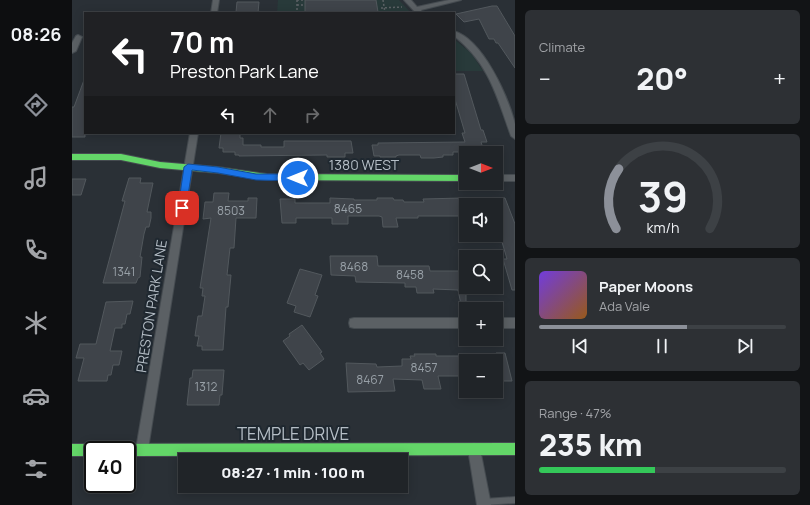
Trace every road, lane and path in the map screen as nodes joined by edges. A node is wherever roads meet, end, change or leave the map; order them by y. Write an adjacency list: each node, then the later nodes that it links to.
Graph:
1 (216, 0): 12 (street)
2 (297, 0): 3 (path); 7 (path)
3 (305, 0)
4 (383, 0): 9 (path)
5 (407, 0): 11 (street)
6 (458, 0): 11 (street)
7 (297, 5): 8 (path); 13 (path)
8 (305, 5)
9 (383, 8): 10 (path); 14 (path)
10 (402, 8)
11 (418, 11)
12 (214, 12)
13 (297, 12)
14 (385, 12)
15 (455, 34): 19 (street)
16 (78, 37): 17 (street)
17 (72, 51)
18 (194, 134): 21 (street, PRESTON PARK LANE)
19 (515, 136)
20 (72, 157): 21 (street, 1380 WEST)
21 (188, 167): 22 (street, 1380 WEST); 32 (street, PRESTON PARK LANE)
22 (459, 178)
23 (503, 178): 24 (street)
24 (515, 178)
25 (354, 323): 26 (street)
26 (459, 323)
27 (503, 323): 28 (street)
28 (515, 323)
29 (474, 449): 30 (street, TEMPLE DRIVE); 32 (street, TEMPLE DRIVE); 35 (street)
30 (515, 449)
31 (72, 450): 32 (street, TEMPLE DRIVE)
32 (142, 450)
33 (515, 500): 34 (lane)
34 (508, 503): 35 (lane)
35 (483, 504)

